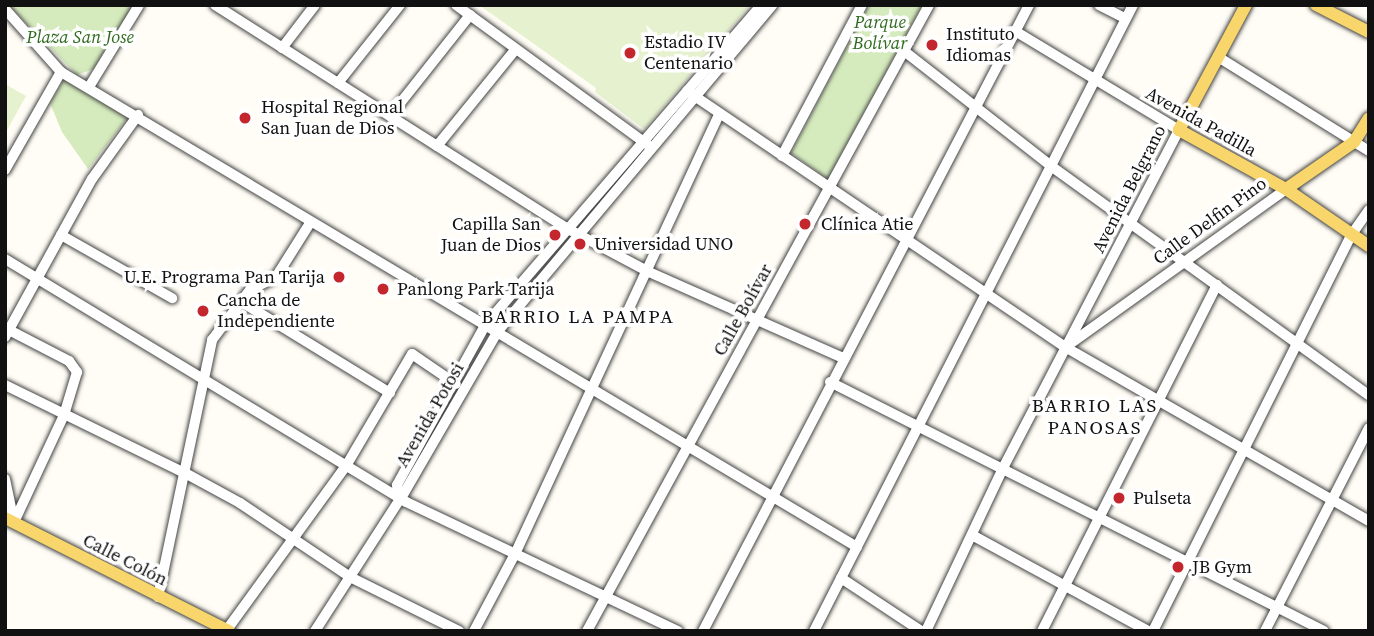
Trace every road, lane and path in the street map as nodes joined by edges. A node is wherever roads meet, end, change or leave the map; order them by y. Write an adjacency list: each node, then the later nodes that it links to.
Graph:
1 (139, 5): 27 (street)
2 (215, 5): 20 (street)
3 (315, 5): 20 (street)
4 (400, 5): 26 (street)
5 (456, 5): 16 (street)
6 (761, 5): 28 (street, Avenida Potosi)
7 (773, 5): 28 (street, Avenida Potosi)
8 (862, 5): 39 (street)
9 (929, 5): 22 (street, Calle Bolívar)
10 (1029, 5): 18 (street)
11 (1099, 5): 17 (street)
12 (1133, 5): 17 (street)
13 (1246, 5): 23 (main road, Avenida Belgrano)
14 (1316, 5): 19 (main road)
15 (5, 9): 24 (street)
16 (470, 15): 21 (street); 31 (street)
17 (1126, 19): 25 (street)
18 (1015, 31): 25 (street, Avenida Padilla); 29 (street)
19 (1369, 32)
20 (282, 48): 26 (street)
21 (515, 50): 36 (street); 37 (street)
22 (904, 51): 29 (street); 42 (street, Calle Bolívar)
23 (1218, 57): 34 (main road, Avenida Belgrano); 35 (street)
24 (61, 72): 27 (street); 41 (street)
25 (1094, 82): 34 (street, Avenida Padilla); 40 (street)
26 (338, 83): 31 (street)
27 (89, 87): 30 (street)
28 (691, 94): 32 (street); 36 (street, Avenida Potosi)
29 (976, 109): 40 (street); 50 (street)
30 (138, 115): 46 (street); 49 (street)
31 (390, 116): 37 (street)
32 (719, 116): 39 (street); 54 (street)
33 (1369, 118): 35 (main road, Calle Delfin Pino)
34 (1179, 130): 43 (main road, Avenida Padilla); 45 (street, Avenida Belgrano)
35 (1354, 142): 38 (street); 43 (main road, Calle Delfin Pino)
36 (648, 145): 47 (street, Avenida Potosi)
37 (437, 146): 47 (street)
38 (1369, 151)
39 (782, 156): 42 (street)
40 (1051, 166): 45 (street); 57 (street)
41 (5, 170)
42 (827, 188): 50 (street); 60 (street, Calle Bolívar)
43 (1286, 189): 48 (main road, Avenida Padilla); 53 (street, Calle Delfin Pino)
44 (1369, 210): 48 (street)
45 (1132, 222): 53 (street); 65 (street, Avenida Belgrano)
46 (310, 223): 59 (street); 61 (street)
47 (573, 231): 54 (street); 61 (street, Avenida Potosi); 62 (street, Avenida Potosi)
48 (1352, 234): 51 (main road, Avenida Padilla); 64 (street)
49 (61, 235): 55 (street); 58 (street)
50 (905, 240): 57 (street); 66 (street)
51 (1369, 246)
52 (5, 259): 55 (street)
53 (1185, 261): 56 (street); 65 (street, Calle Delfin Pino)
54 (649, 272): 60 (street); 71 (street)
55 (38, 278): 63 (street); 67 (street)
56 (1217, 285): 64 (street); 75 (street)
57 (983, 294): 65 (street); 77 (street)
58 (172, 298)
59 (240, 301): 67 (street); 73 (street)
60 (757, 318): 66 (street); 79 (street, Calle Bolívar)
61 (486, 324): 62 (street); 68 (street, Avenida Potosi)
62 (498, 331): 71 (street); 72 (street, Avenida Potosi)
63 (7, 334): 76 (street)
64 (1298, 344): 74 (street); 80 (street)
65 (1064, 350): 75 (street); 82 (street, Avenida Belgrano)
66 (843, 358): 69 (street)
67 (202, 380): 81 (street); 83 (street)
68 (452, 382): 72 (street); 73 (street); 85 (street, Avenida Potosi)
69 (830, 382): 77 (street); 86 (street)
70 (5, 385): 76 (street)
71 (593, 387): 79 (street); 94 (street)
72 (463, 388): 85 (street, Avenida Potosi)
73 (390, 393): 81 (street)
74 (1369, 395)
75 (1158, 401): 80 (street); 88 (street)
76 (64, 415): 83 (street); 89 (street)
77 (920, 428): 82 (street); 93 (street)
78 (1369, 428): 87 (street)
79 (687, 445): 86 (street); 99 (street, Calle Bolívar)
80 (1244, 452): 87 (street); 95 (street)
81 (346, 466): 85 (street); 92 (street)
82 (1003, 468): 88 (street); 91 (street, Avenida Belgrano)
83 (186, 472): 92 (street); 100 (street)
84 (5, 479): 89 (street)
85 (398, 496): 94 (street); 96 (street)
86 (771, 496): 93 (street); 108 (street)
87 (1334, 501): 90 (street); 101 (street)
88 (1101, 515): 95 (street); 98 (street)
89 (10, 520): 100 (main road, Calle Colón)
90 (1369, 521)
91 (972, 535): 98 (street); 110 (street, Avenida Belgrano)
92 (293, 541): 96 (street); 102 (street)
93 (857, 547): 97 (street)
94 (515, 554): 99 (street); 105 (street)
95 (1189, 562): 101 (street); 112 (street)
96 (350, 578): 103 (street); 104 (street)
97 (841, 578): 109 (street); 110 (street)
98 (1066, 586): 111 (street); 112 (street)
99 (604, 595): 106 (street, Calle Bolívar); 107 (street)
100 (158, 597): 102 (main road, Calle Colón)
101 (1277, 607): 113 (street); 114 (street)
102 (227, 630)
103 (315, 631)
104 (459, 631)
105 (474, 631)
106 (587, 631)
107 (678, 631)
108 (703, 631)
109 (814, 631)
110 (923, 631)
111 (1042, 631)
112 (1151, 631)
113 (1265, 631)
114 (1324, 631)

